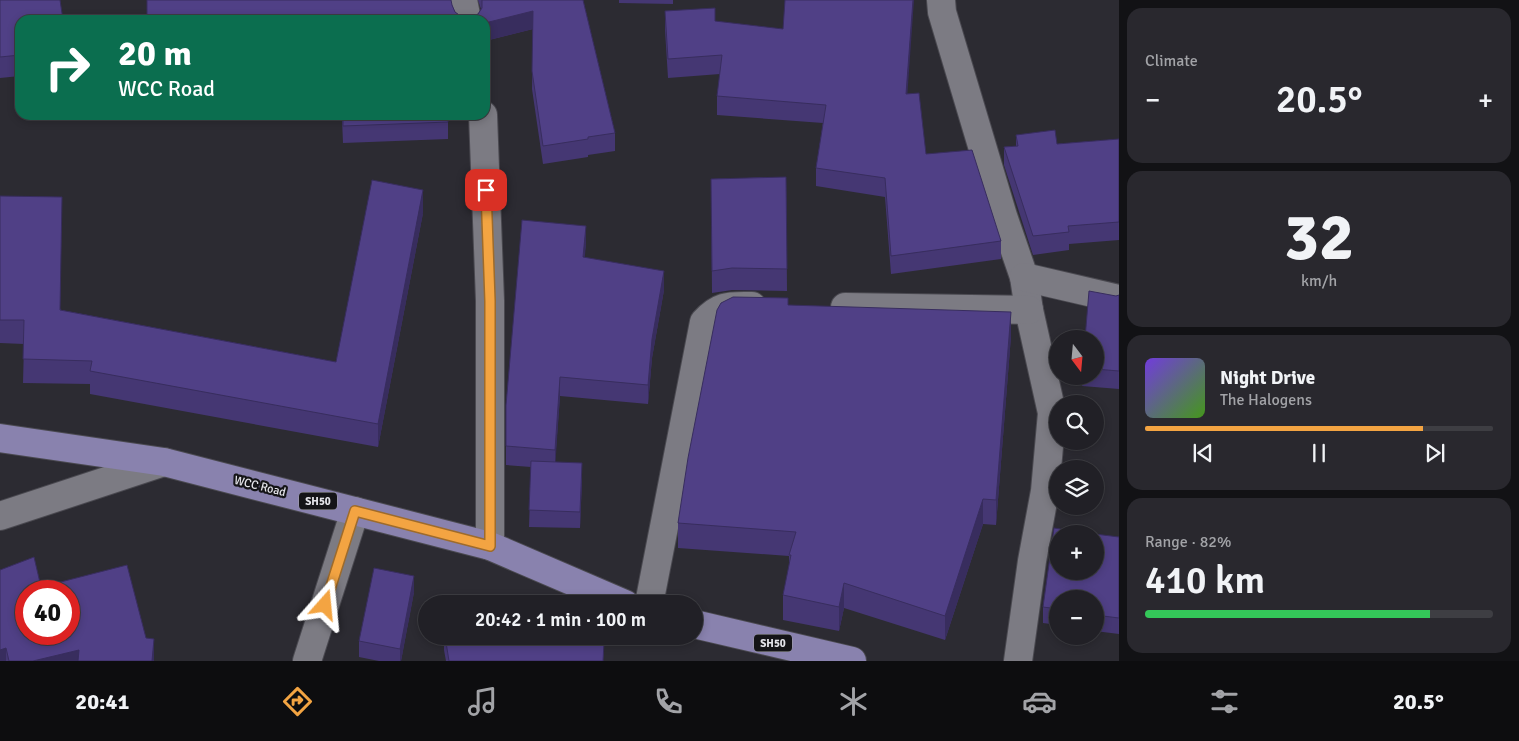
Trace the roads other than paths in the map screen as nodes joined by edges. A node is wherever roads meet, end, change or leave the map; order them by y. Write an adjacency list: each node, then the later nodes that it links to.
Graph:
1 (463, 0): 3 (street)
2 (941, 0): 5 (street)
3 (467, 15)
4 (483, 120): 14 (street)
5 (1024, 277): 6 (street); 9 (street)
6 (1119, 299)
7 (772, 306): 16 (street)
8 (821, 307): 9 (street)
9 (1029, 310): 20 (street)
10 (0, 438): 11 (main road, WCC Road / SH50)
11 (164, 462): 12 (main road, WCC Road / SH50); 13 (street)
12 (355, 511): 14 (main road, WCC Road / SH50); 18 (street)
13 (0, 516)
14 (490, 546): 15 (main road, WCC Road / SH50)
15 (604, 595)
16 (651, 595)
17 (703, 626): 19 (main road, SH50)
18 (307, 661)
19 (852, 661)
20 (1018, 661)

